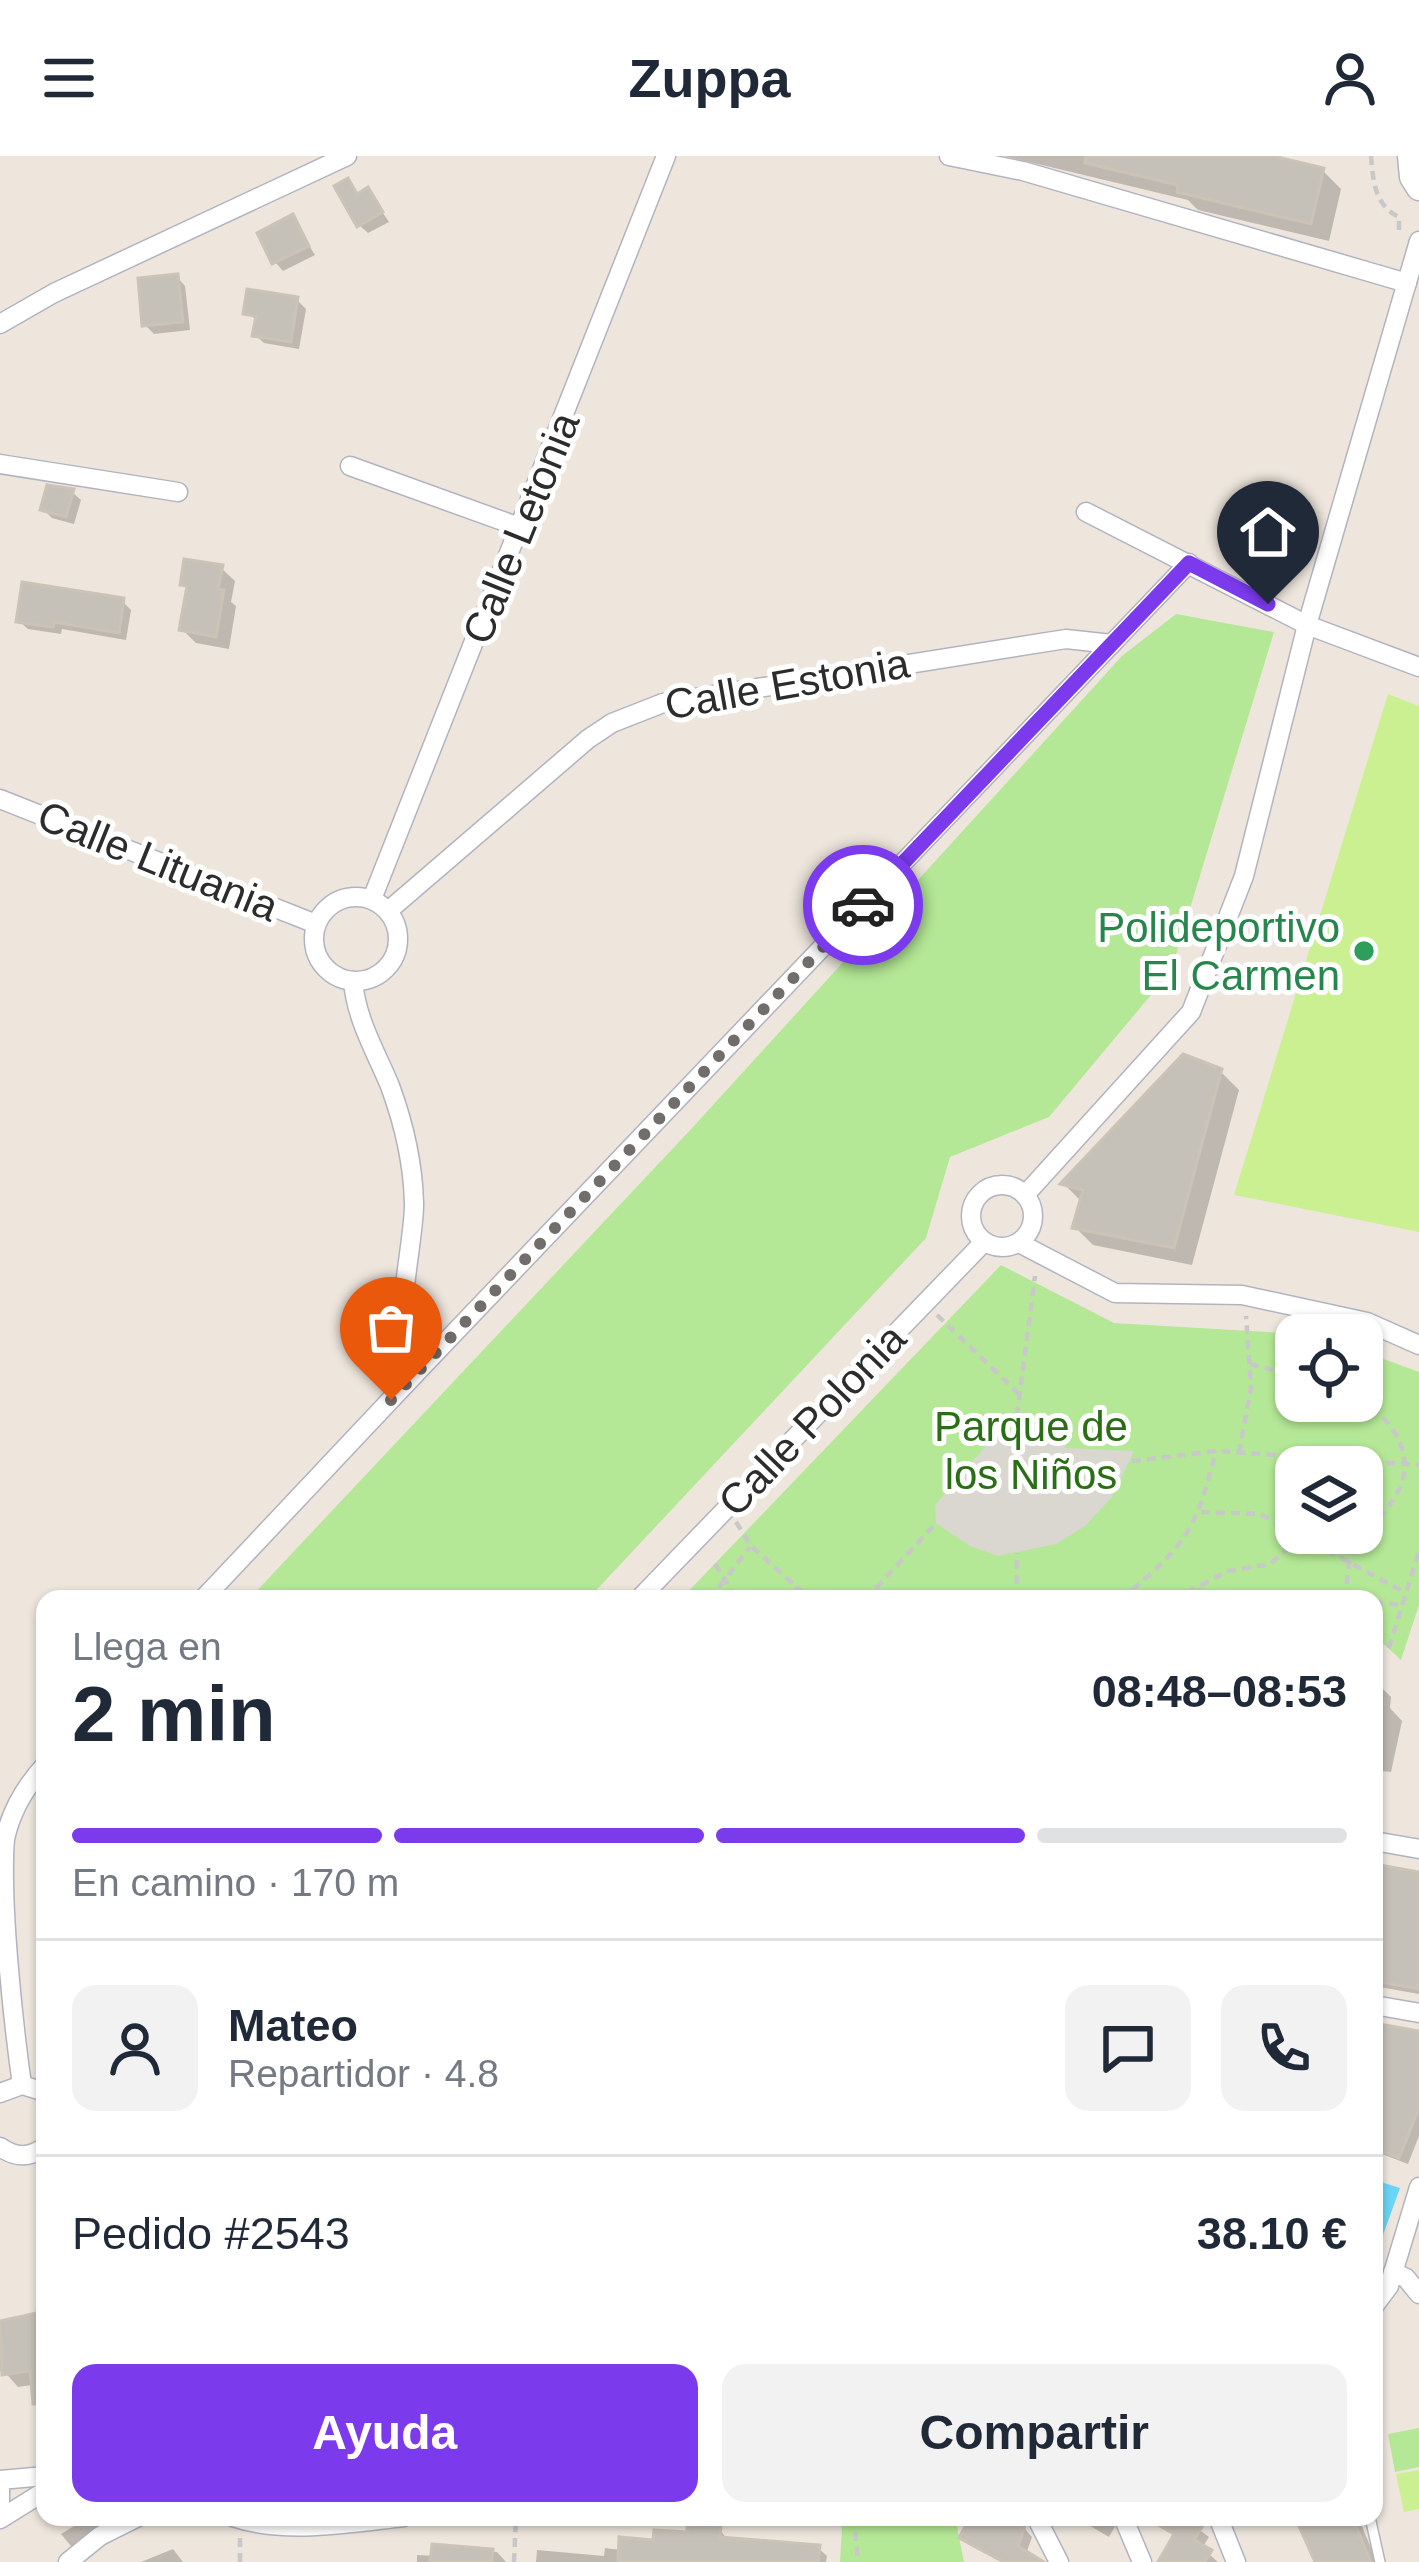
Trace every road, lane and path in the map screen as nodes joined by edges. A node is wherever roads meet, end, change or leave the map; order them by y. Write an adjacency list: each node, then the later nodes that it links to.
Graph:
1 (347, 156): 9 (street)
2 (666, 156): 14 (street, Calle Letonia)
3 (949, 156): 8 (street)
4 (1371, 156): 7 (path)
5 (1411, 156): 6 (main road)
6 (1419, 188)
7 (1417, 243): 8 (street)
8 (1407, 283): 16 (street)
9 (0, 323)
10 (0, 464): 12 (street)
11 (350, 466): 14 (street)
12 (178, 492)
13 (1086, 512): 15 (street)
14 (522, 528): 20 (street, Calle Letonia)
15 (1189, 563): 16 (street); 17 (street)
16 (1306, 625): 18 (street); 23 (street)
17 (1112, 644): 20 (street, Calle Estonia); 31 (street)
18 (1419, 667)
19 (0, 799): 21 (street, Calle Lituania)
20 (380, 905): 21 (street); 22 (street)
21 (316, 924): 22 (street)
22 (353, 981): 31 (street)
23 (1025, 1195): 24 (street); 25 (street)
24 (984, 1242): 25 (street); 27 (street, Calle Polonia)
25 (1027, 1247): 26 (street); 32 (path)
26 (1246, 1296): 28 (street); 29 (path)
27 (925, 1304): 32 (path); 42 (street, Calle Polonia)
28 (1419, 1345)
29 (1249, 1364): 30 (path); 36 (path)
30 (1275, 1371)
31 (415, 1375): 56 (street)
32 (1019, 1394): 34 (path)
33 (1383, 1417): 40 (path)
34 (1015, 1430)
35 (1216, 1451): 36 (path); 38 (path); 43 (path)
36 (1239, 1453): 37 (path)
37 (1275, 1455)
38 (1132, 1461)
39 (1383, 1462): 40 (path)
40 (1408, 1464): 41 (path); 52 (path)
41 (1419, 1465)
42 (726, 1509): 46 (path); 57 (street, Calle Polonia)
43 (1201, 1512): 44 (path); 63 (path)
44 (1275, 1522)
45 (936, 1523): 61 (path)
46 (751, 1546): 53 (path); 54 (path)
47 (1419, 1551): 66 (path)
48 (1017, 1553): 62 (path)
49 (1281, 1554): 55 (path)
50 (1331, 1554): 52 (path)
51 (715, 1564): 53 (path)
52 (1348, 1564): 65 (path); 66 (path)
53 (725, 1580): 58 (path); 59 (path)
54 (798, 1588): 60 (path)
55 (1195, 1589): 64 (path)
56 (212, 1590)
57 (648, 1590)
58 (717, 1590)
59 (731, 1590)
60 (795, 1590)
61 (874, 1590)
62 (1017, 1590)
63 (1132, 1590)
64 (1201, 1590)
65 (1347, 1590)
66 (1406, 1593): 68 (path)
67 (1383, 1603): 68 (path)
68 (1402, 1605): 69 (path)
69 (1389, 1648)
70 (36, 1779): 75 (street)
71 (1383, 1843): 72 (street)
72 (1419, 1849)
73 (1383, 2007): 74 (street)
74 (1419, 2013)
75 (22, 2085): 76 (street); 77 (street)
76 (36, 2089)
77 (0, 2093)
78 (0, 2146): 79 (street)
79 (36, 2152)
80 (1419, 2188): 81 (street)
81 (1393, 2272): 82 (street); 83 (street)
82 (1383, 2290)
83 (1419, 2294)
84 (36, 2477): 85 (street)
85 (0, 2480): 87 (street)
86 (36, 2496): 88 (street)
87 (0, 2507)
88 (0, 2518)
89 (120, 2526): 96 (street)
90 (518, 2526): 97 (path)
91 (855, 2526): 98 (path)
92 (1041, 2526): 99 (street)
93 (1127, 2526): 100 (street)
94 (1221, 2526): 101 (street)
95 (1372, 2526): 102 (lane)
96 (68, 2562)
97 (514, 2562)
98 (858, 2562)
99 (1059, 2562)
100 (1142, 2562)
101 (1236, 2562)
102 (1380, 2562)

